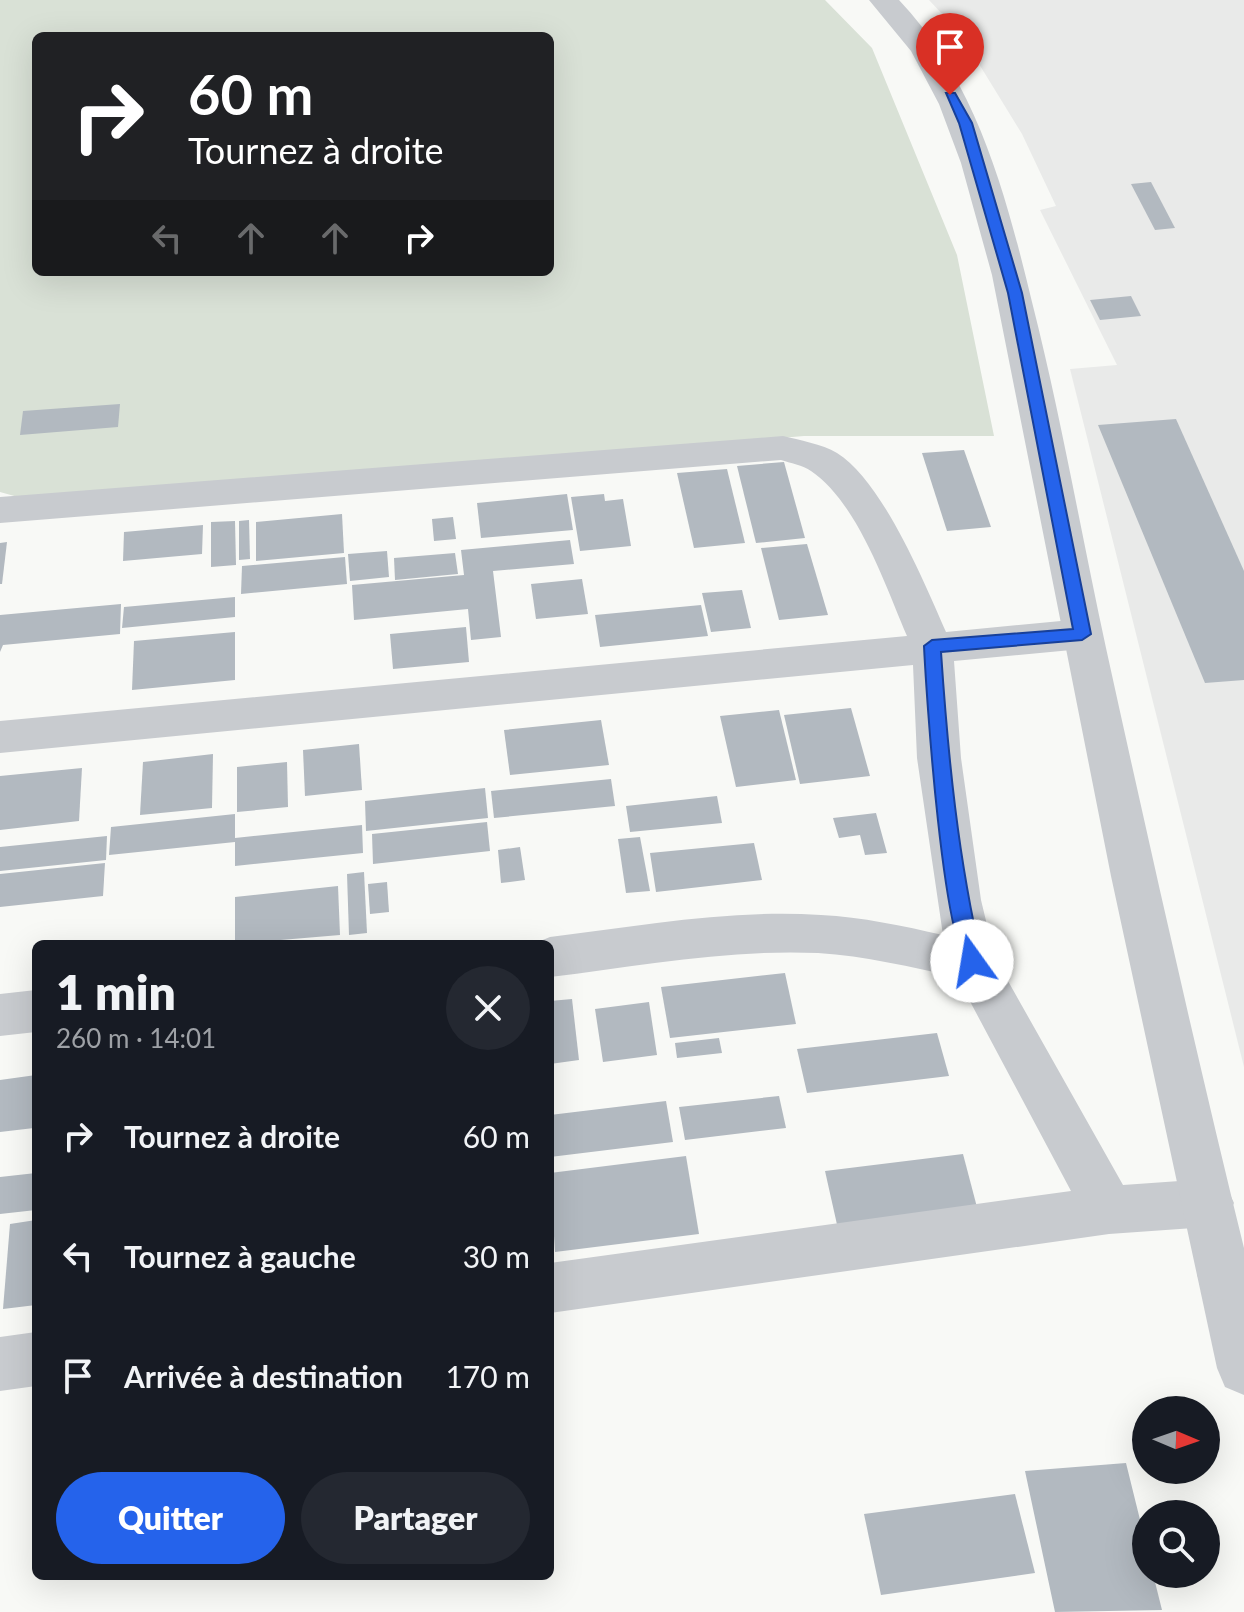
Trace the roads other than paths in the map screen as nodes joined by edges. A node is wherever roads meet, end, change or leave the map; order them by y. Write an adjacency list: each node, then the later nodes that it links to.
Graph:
1 (883, 0): 3 (street)
2 (0, 510): 4 (street)
3 (1082, 634): 4 (street); 10 (street)
4 (932, 646): 5 (street); 7 (street)
5 (0, 737)
6 (554, 957): 7 (street)
7 (972, 961): 11 (street)
8 (32, 1011): 9 (street)
9 (0, 1015)
10 (1208, 1203): 11 (street); 12 (street)
11 (1109, 1210): 13 (street)
12 (1234, 1282): 16 (street)
13 (554, 1287)
14 (32, 1360): 15 (street)
15 (0, 1364)
16 (1244, 1368)

